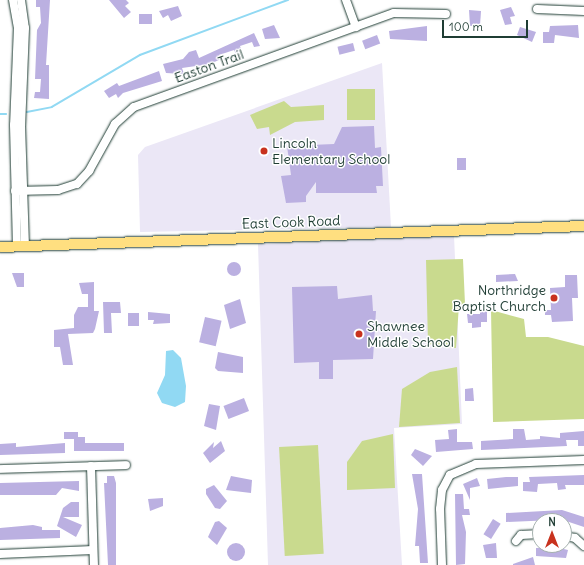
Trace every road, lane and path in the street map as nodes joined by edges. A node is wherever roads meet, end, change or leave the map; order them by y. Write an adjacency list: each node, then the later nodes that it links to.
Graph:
1 (13, 0): 8 (street)
2 (22, 0): 8 (street)
3 (346, 0): 7 (street)
4 (537, 9): 5 (street)
5 (584, 11)
6 (446, 14): 7 (street, Easton Trail)
7 (356, 27): 8 (street, Easton Trail)
8 (19, 191): 10 (street)
9 (584, 226): 10 (main road, East Cook Road)
10 (21, 246): 11 (main road, East Cook Road)
11 (0, 247)
12 (584, 460): 23 (street)
13 (126, 465): 14 (street)
14 (91, 466): 15 (street); 20 (street)
15 (0, 469)
16 (532, 534): 18 (street)
17 (572, 537): 19 (street)
18 (516, 541)
19 (584, 546)
20 (93, 550): 21 (street); 22 (street)
21 (0, 554)
22 (94, 565)
23 (442, 565)

